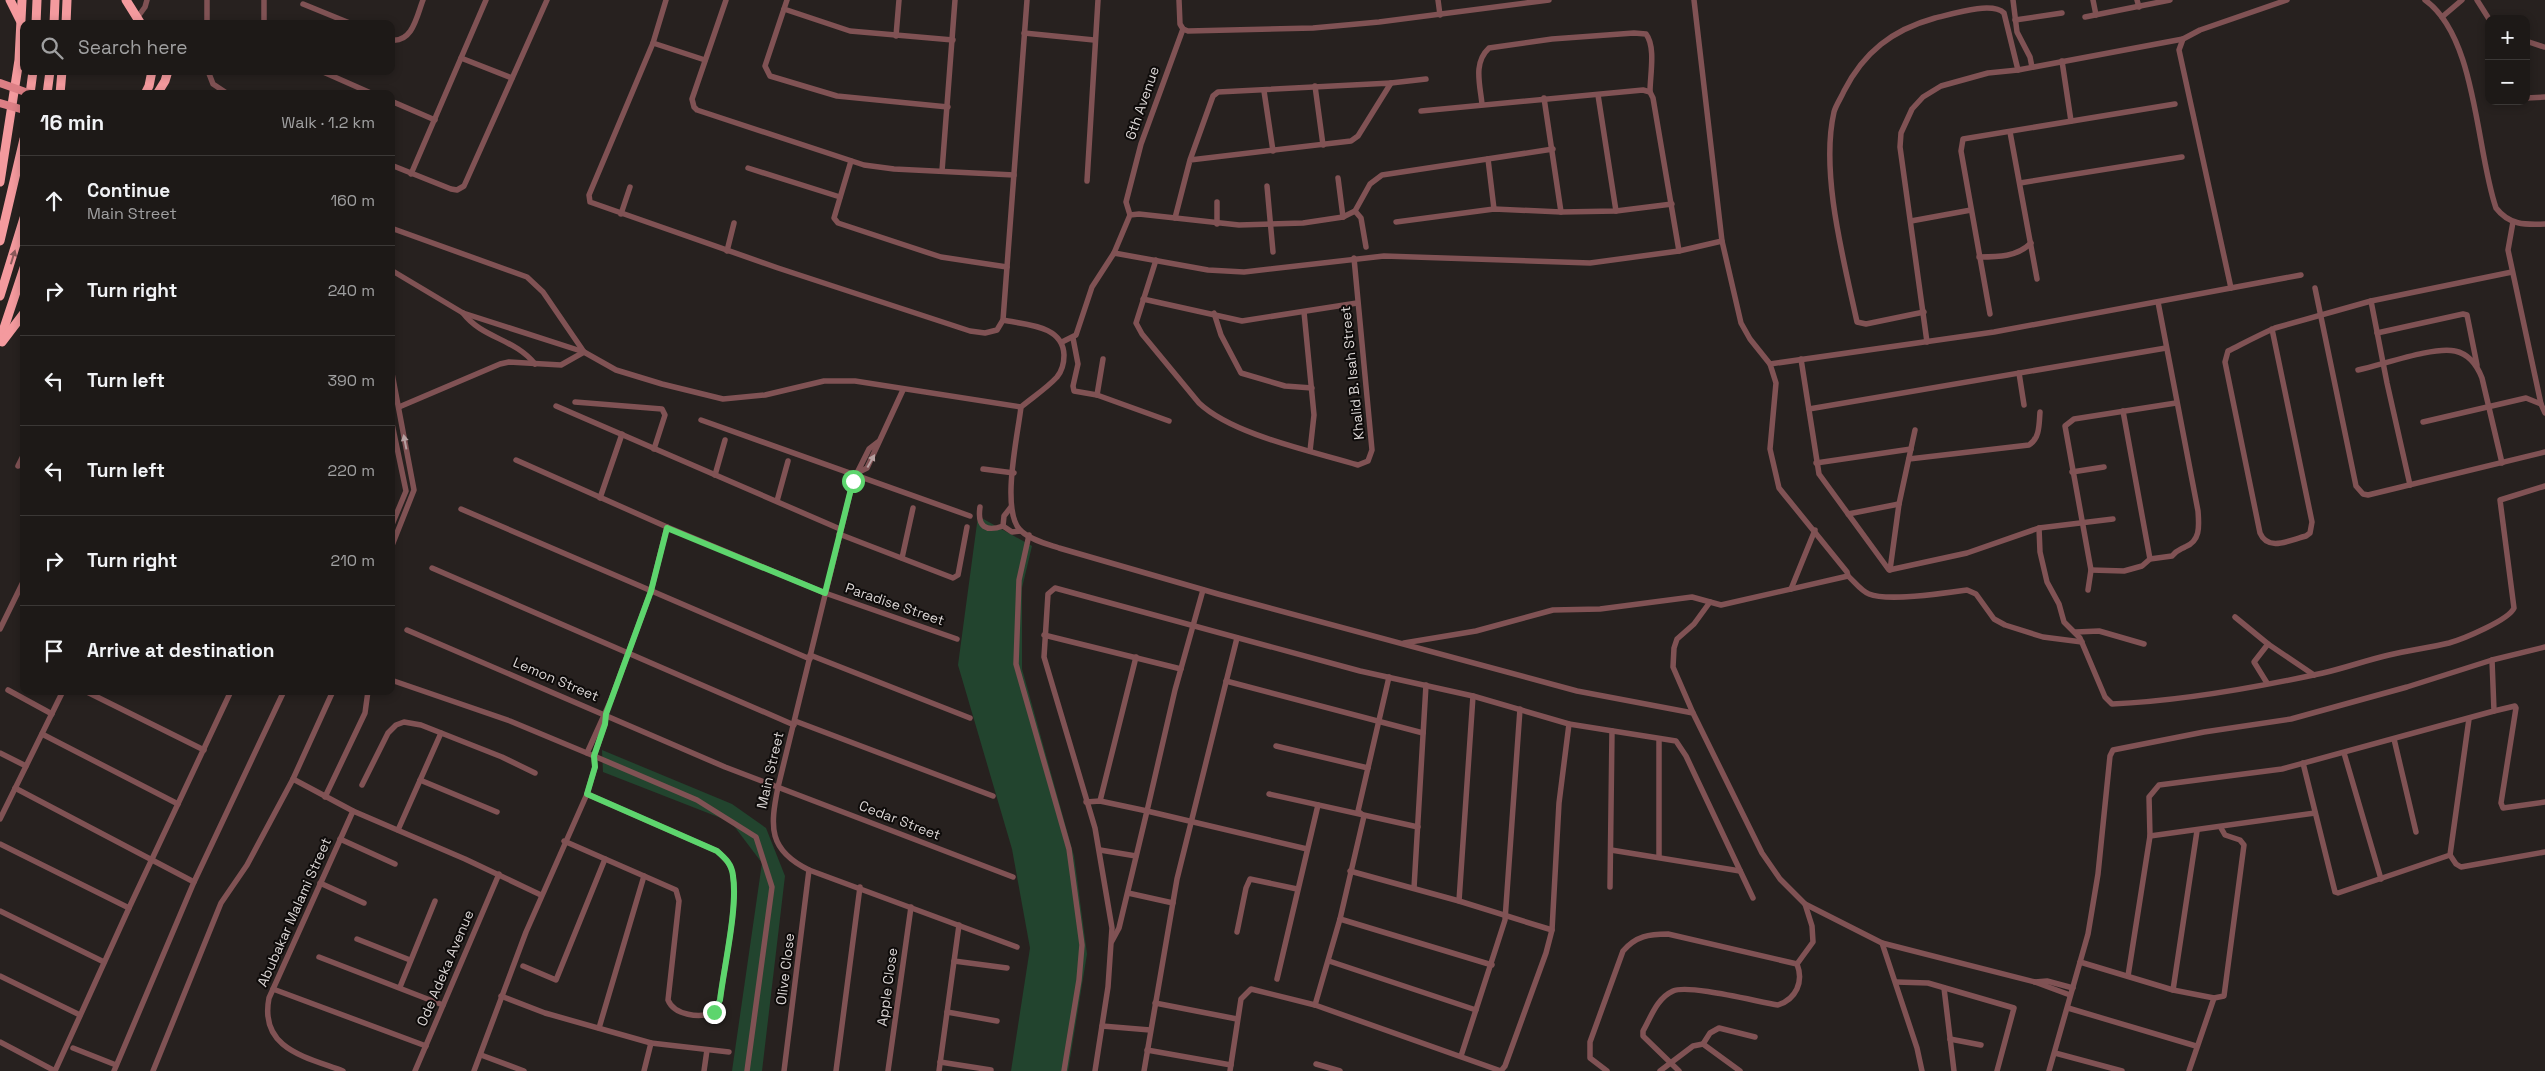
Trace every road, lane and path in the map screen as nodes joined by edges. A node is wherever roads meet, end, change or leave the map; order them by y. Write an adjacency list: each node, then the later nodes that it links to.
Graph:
1 (10, 0): 51 (highway)
2 (22, 0): 41 (highway)
3 (37, 0): 42 (highway)
4 (55, 0): 43 (highway)
5 (67, 0): 44 (highway)
6 (126, 0): 45 (highway)
7 (147, 0): 46 (street)
8 (207, 0): 47 (street)
9 (264, 0): 48 (street)
10 (423, 0): 56 (street)
11 (486, 0): 63 (street)
12 (547, 0): 75 (street)
13 (666, 0): 61 (street)
14 (726, 0): 64 (street)
15 (787, 0): 34 (street)
16 (899, 0): 54 (street)
17 (955, 0): 57 (street)
18 (1027, 0): 53 (street)
19 (1098, 0): 58 (street)
20 (1179, 0): 52 (street, 6th Avenue)
21 (1438, 0): 36 (street)
22 (1549, 0): 36 (street)
23 (1694, 0): 148 (street)
24 (2013, 0): 50 (street)
25 (2093, 0): 37 (street)
26 (2138, 0): 33 (street)
27 (2170, 0): 33 (street)
28 (2287, 0): 55 (street)
29 (2425, 0): 40 (street)
30 (2462, 0): 40 (street)
31 (2477, 0): 38 (street)
32 (303, 4): 49 (street)
33 (2139, 8): 37 (street)
34 (784, 9): 54 (street); 98 (street)
35 (2062, 13): 50 (street)
36 (1440, 15): 52 (street)
37 (2096, 15): 39 (street)
38 (2486, 15)
39 (2085, 17)
40 (2442, 17): 139 (street)
41 (21, 20)
42 (36, 20)
43 (54, 20)
44 (66, 20)
45 (138, 20)
46 (139, 20)
47 (207, 20)
48 (264, 20)
49 (342, 20)
50 (2015, 20): 66 (street)
51 (20, 22)
52 (1183, 29): 134 (street, 6th Avenue)
53 (1024, 33): 58 (street); 118 (street)
54 (896, 36): 57 (street)
55 (2184, 38): 65 (street); 164 (street)
56 (395, 40)
57 (953, 40): 98 (street)
58 (1094, 40): 120 (street)
59 (20, 42): 105 (highway)
60 (2530, 42): 62 (street)
61 (653, 43): 64 (street); 133 (street)
62 (2544, 47)
63 (461, 58): 75 (street); 101 (street)
64 (705, 60): 113 (street)
65 (2062, 61): 66 (street); 102 (street)
66 (2032, 67): 67 (street)
67 (2018, 70): 137 (street); 172 (street)
68 (33, 75): 81 (highway)
69 (49, 75): 82 (highway)
70 (62, 75): 83 (highway)
71 (151, 75): 84 (highway)
72 (167, 75): 85 (highway)
73 (210, 75): 86 (street)
74 (330, 75): 87 (street)
75 (512, 78): 117 (street)
76 (1426, 79): 78 (street)
77 (0, 83): 80 (main road, bridge)
78 (1391, 83): 79 (street); 104 (street)
79 (1315, 86): 88 (street); 104 (street)
80 (20, 90)
81 (31, 90)
82 (48, 90)
83 (60, 90)
84 (147, 90)
85 (159, 90)
86 (222, 90)
87 (365, 90)
88 (1264, 91): 107 (street); 112 (street)
89 (1650, 92): 90 (street); 96 (street); 127 (street)
90 (1598, 95): 92 (street); 131 (street)
91 (2545, 97): 93 (street)
92 (1544, 98): 96 (street); 106 (street)
93 (2530, 98)
94 (0, 103): 99 (main road, bridge)
95 (395, 103): 101 (street)
96 (1482, 104): 100 (street)
97 (2175, 104): 102 (street)
98 (948, 107): 116 (street)
99 (20, 109)
100 (1421, 111)
101 (434, 120): 117 (street)
102 (2071, 122): 103 (street)
103 (2010, 132): 122 (street); 129 (street)
104 (1322, 145): 107 (street)
105 (7, 148): 108 (highway); 121 (highway)
106 (1553, 149): 111 (street); 132 (street)
107 (1273, 151): 112 (street)
108 (0, 156)
109 (20, 156): 147 (highway)
110 (2182, 157): 122 (street)
111 (1488, 159): 128 (street); 130 (street)
112 (1190, 160): 136 (street)
113 (851, 161): 116 (street); 125 (street)
114 (395, 167): 117 (street)
115 (748, 168): 125 (street)
116 (942, 171): 118 (street)
117 (411, 174)
118 (1014, 175): 158 (street)
119 (1338, 178): 135 (street)
120 (1087, 181)
121 (0, 182)
122 (2020, 183): 149 (street)
123 (1267, 186): 143 (street)
124 (630, 187): 133 (street)
125 (840, 197): 158 (street)
126 (1217, 202): 141 (street)
127 (1672, 204): 131 (street); 152 (street)
128 (1494, 209): 132 (street); 138 (street)
129 (1971, 210): 137 (street); 155 (street)
130 (1355, 211): 135 (street); 150 (street)
131 (1616, 211): 132 (street)
132 (1561, 212)
133 (621, 214): 151 (street)
134 (1130, 216): 136 (street); 154 (street)
135 (1343, 217): 143 (street)
136 (1175, 218): 141 (street)
137 (1911, 221): 172 (street)
138 (1396, 222)
139 (2513, 222): 142 (street); 160 (street)
140 (734, 223): 151 (street)
141 (1217, 224): 143 (street)
142 (2544, 224): 146 (street)
143 (1270, 225): 153 (street)
144 (395, 229): 187 (street)
145 (20, 231): 166 (highway, one-way to 145)
146 (2545, 232)
147 (0, 241)
148 (1722, 241): 152 (street); 191 (street)
149 (2031, 243): 155 (street); 162 (street)
150 (1366, 247)
151 (727, 251): 178 (street)
152 (1679, 251): 156 (street)
153 (1273, 252)
154 (1114, 253): 157 (street); 181 (street)
155 (1979, 257): 175 (street)
156 (1354, 258): 157 (street); 170 (street, Khalid B. Isah Street)
157 (1156, 260): 167 (street, Khalid B. Isah Street)
158 (1007, 267): 178 (street)
159 (395, 272): 173 (street)
160 (2512, 272): 169 (street); 202 (street)
161 (2300, 275): 164 (street)
162 (2037, 279)
163 (20, 280): 182 (highway)
164 (2231, 288): 168 (street)
165 (2315, 288): 176 (street)
166 (0, 296)
167 (1143, 298): 174 (street); 221 (street, Khalid B. Isah Street)
168 (2158, 302): 184 (street); 186 (street)
169 (2371, 302): 176 (street); 180 (street)
170 (1357, 303): 171 (street); 221 (street, Khalid B. Isah Street)
171 (1304, 312): 174 (street); 196 (street)
172 (1924, 312): 184 (street)
173 (463, 313): 187 (street); 190 (street)
174 (1214, 313): 196 (street)
175 (1990, 314)
176 (2320, 314): 179 (street); 236 (street)
177 (20, 318): 185 (highway)
178 (1003, 320): 183 (street)
179 (2272, 329): 179 (street)
180 (2377, 333): 192 (street); 193 (street)
181 (1073, 338): 183 (street); 199 (street)
182 (0, 340)
183 (1062, 342): 207 (street)
184 (1927, 342): 189 (street)
185 (0, 344)
186 (2166, 348): 195 (street); 201 (street)
187 (584, 352): 190 (street); 198 (street)
188 (1103, 359): 199 (street)
189 (1801, 359): 191 (street); 208 (street)
190 (535, 364): 204 (street)
191 (1770, 364): 254 (street)
192 (2383, 364): 193 (street); 194 (street); 236 (street)
193 (2476, 365): 206 (street)
194 (2358, 370)
195 (2019, 373): 203 (street); 208 (street)
196 (1312, 388): 221 (street)
197 (395, 390): 204 (street)
198 (903, 390): 207 (street); 234 (street)
199 (1098, 394): 213 (street)
200 (575, 402): 220 (street)
201 (2176, 402): 209 (street); 260 (street)
202 (2541, 404): 206 (street); 211 (street)
203 (2024, 405)
204 (398, 406): 258 (street, one-way to 204)
205 (556, 406): 216 (street)
206 (2488, 406): 214 (street); 228 (street)
207 (1021, 407): 233 (street)
208 (1809, 408): 227 (street)
209 (2123, 411): 232 (street); 260 (street)
210 (2040, 412): 223 (street)
211 (2545, 413)
212 (701, 420): 234 (street)
213 (1169, 421)
214 (2424, 422)
215 (1915, 430): 219 (street)
216 (622, 434): 220 (street); 238 (street)
217 (395, 438): 247 (street)
218 (725, 440): 235 (street)
219 (1911, 448): 223 (street); 227 (street)
220 (654, 449): 235 (street)
221 (1310, 451)
222 (2545, 452): 228 (street)
223 (1909, 459): 240 (street)
224 (516, 460): 238 (street, Paradise Street)
225 (788, 461): 239 (street)
226 (20, 462): 229 (street)
227 (1816, 463): 245 (street)
228 (2502, 463): 236 (street)
229 (18, 466)
230 (2104, 467): 232 (street)
231 (983, 469): 233 (street)
232 (2072, 472): 249 (street)
233 (1014, 473): 242 (street)
234 (855, 474): 246 (street); 255 (street, Main Street)
235 (716, 475): 239 (street)
236 (2410, 484)
237 (2545, 486): 290 (street)
238 (600, 498): 252 (street, Paradise Street)
239 (777, 501): 255 (street)
240 (1899, 504): 245 (street); 262 (street)
241 (980, 507): 250 (street)
242 (1011, 507): 250 (street); 256 (street)
243 (913, 508): 259 (street)
244 (461, 509): 269 (street)
245 (1848, 514): 262 (street)
246 (970, 516)
247 (395, 517)
248 (2113, 519): 249 (street)
249 (2083, 522): 253 (street); 263 (street)
250 (1003, 526): 256 (street)
251 (967, 527): 259 (street)
252 (667, 528): 269 (street); 270 (street, Paradise Street)
253 (2039, 528): 262 (street); 276 (street)
254 (1815, 530): 264 (street); 266 (street)
255 (840, 531): 259 (street); 270 (street, Main Street)
256 (1021, 531): 257 (street)
257 (1029, 535): 267 (street); 472 (street)
258 (395, 538)
259 (902, 558)
260 (2150, 559): 263 (street)
261 (432, 568): 285 (street)
262 (1890, 570)
263 (2091, 570): 268 (street)
264 (1848, 576): 266 (street); 280 (street)
265 (20, 588): 274 (street)
266 (1792, 589): 271 (street)
267 (1203, 590): 273 (street); 281 (street)
268 (2088, 590)
269 (651, 591): 285 (street); 286 (street)
270 (825, 593): 279 (street, Paradise Street); 286 (street, Main Street)
271 (1710, 602): 281 (street); 306 (street)
272 (2235, 617): 283 (street)
273 (1193, 626): 277 (street); 278 (street); 289 (street)
274 (0, 630)
275 (407, 630): 308 (street, Lemon Street)
276 (2076, 632): 280 (street); 282 (street)
277 (1044, 635): 287 (street); 340 (street)
278 (1237, 638): 291 (street); 293 (street)
279 (957, 639)
280 (2082, 642): 294 (street)
281 (1401, 643): 306 (street)
282 (2144, 644)
283 (2268, 644): 290 (street); 294 (street)
284 (2545, 647): 288 (street)
285 (627, 653): 308 (street); 312 (street)
286 (810, 657): 309 (street); 312 (street, Main Street)
287 (1136, 657): 289 (street); 339 (street)
288 (2492, 660): 305 (street); 408 (street)
289 (1181, 669): 345 (street)
290 (2314, 675): 294 (street)
291 (1389, 677): 295 (street); 311 (street)
292 (395, 681): 323 (street)
293 (1226, 681): 311 (street); 350 (street)
294 (2267, 684)
295 (1426, 685): 303 (street); 316 (street)
296 (8, 690): 307 (street)
297 (61, 695): 307 (street)
298 (93, 695): 321 (street)
299 (227, 695): 321 (street)
300 (282, 695): 377 (street)
301 (331, 695): 330 (street)
302 (367, 695): 338 (street)
303 (1473, 696): 304 (street); 387 (street)
304 (1520, 709): 313 (street); 394 (street)
305 (2494, 711): 310 (street); 341 (street)
306 (1694, 713): 390 (street)
307 (52, 714): 317 (street)
308 (606, 714): 323 (street); 325 (street); 333 (street, Lemon Street)
309 (970, 718)
310 (2469, 719): 319 (street); 364 (street)
311 (1379, 722): 316 (street); 328 (street)
312 (794, 723): 333 (street, Main Street); 337 (street)
313 (1568, 724): 314 (street); 397 (street)
314 (1612, 731): 318 (street); 362 (street)
315 (441, 733): 329 (street); 331 (street); 332 (street)
316 (1423, 733): 351 (street)
317 (42, 734): 327 (street); 342 (street)
318 (1659, 739): 366 (street); 372 (street)
319 (2394, 739): 324 (street); 355 (street)
320 (1276, 746): 328 (street)
321 (204, 750): 342 (street)
322 (0, 753): 327 (street)
323 (587, 753): 325 (street)
324 (2344, 753): 326 (street); 376 (street)
325 (594, 756): 335 (street); 467 (street)
326 (2302, 763): 347 (street); 356 (street)
327 (26, 766): 334 (street)
328 (1368, 768): 348 (street)
329 (535, 773)
330 (293, 779): 338 (street); 460 (street)
331 (420, 780): 346 (street); 353 (street)
332 (362, 785)
333 (778, 787): 370 (street, Main Street); 375 (street, Cedar Street)
334 (15, 788): 349 (street); 367 (street)
335 (587, 794): 358 (street); 374 (street)
336 (1269, 794): 343 (street)
337 (993, 796)
338 (325, 797): 344 (street)
339 (1100, 801): 340 (street); 345 (street)
340 (1086, 802): 361 (street)
341 (2545, 802)
342 (178, 804): 367 (street)
343 (1318, 806): 348 (street); 360 (street)
344 (353, 811): 353 (street); 357 (street, Abubakar Malami Street)
345 (1147, 811): 350 (street); 365 (street)
346 (497, 812)
347 (2315, 813): 352 (street); 376 (street)
348 (1364, 816): 351 (street); 371 (street)
349 (0, 819)
350 (1192, 822): 360 (street); 389 (street)
351 (1418, 826): 381 (street)
352 (2221, 828): 354 (street); 425 (street)
353 (398, 830): 373 (street)
354 (2197, 831): 356 (street); 422 (street)
355 (2416, 832)
356 (2150, 836): 414 (street)
357 (340, 839): 369 (street); 378 (street, Abubakar Malami Street)
358 (564, 841): 368 (street); 384 (street)
359 (0, 844): 392 (street)
360 (1307, 849): 382 (street)
361 (1100, 850): 365 (street); 400 (street)
362 (1611, 850): 366 (street); 380 (street)
363 (2545, 852): 364 (street)
364 (2450, 855): 376 (street)
365 (1136, 856): 383 (street)
366 (1659, 857): 372 (street)
367 (151, 860): 377 (street); 392 (street)
368 (605, 860): 374 (street); 411 (street)
369 (395, 864)
370 (809, 870): 379 (street, Main Street); 468 (street, Olive Close)
371 (1350, 871): 381 (street); 395 (street)
372 (1740, 871): 385 (street)
373 (499, 874): 384 (street); 427 (street, Ode Adeka Avenue)
374 (644, 876): 436 (street)
375 (1013, 877)
376 (2381, 879)
377 (194, 882): 456 (street)
378 (320, 883): 388 (street); 421 (street, Abubakar Malami Street)
379 (860, 887): 391 (street, Main Street); 469 (street)
380 (1610, 887)
381 (1414, 888): 387 (street)
382 (1297, 889): 398 (street); 415 (street)
383 (1128, 893): 389 (street); 400 (street)
384 (541, 895): 424 (street)
385 (1753, 898)
386 (435, 900): 404 (street)
387 (1459, 900): 394 (street)
388 (364, 903)
389 (1173, 903): 426 (street)
390 (1805, 904): 401 (street); 409 (street)
391 (910, 906): 396 (street, Main Street); 470 (street, Apple Close)
392 (129, 908): 406 (street)
393 (0, 911): 406 (street)
394 (1506, 915): 397 (street); 410 (street)
395 (1340, 919): 405 (street); 410 (street)
396 (959, 925): 402 (street, Main Street); 407 (street)
397 (1552, 930): 476 (street)
398 (1237, 932)
399 (357, 939): 404 (street)
400 (1112, 942): 435 (street)
401 (1882, 943): 416 (street); 417 (street)
402 (1017, 947)
403 (319, 957): 418 (street)
404 (410, 960): 418 (street)
405 (1329, 961): 428 (street); 430 (street)
406 (104, 962): 432 (street)
407 (954, 962): 412 (street); 431 (street)
408 (2080, 962): 414 (street); 420 (street)
409 (1797, 964): 455 (street); 477 (street)
410 (1492, 965): 430 (street)
411 (523, 966)
412 (1007, 968)
413 (0, 976): 432 (street)
414 (2128, 976): 422 (street)
415 (1277, 979)
416 (1896, 982): 419 (street); 481 (street)
417 (2035, 982): 420 (street); 423 (street)
418 (400, 987): 427 (street)
419 (1944, 988): 439 (street); 483 (street)
420 (2072, 988): 423 (street)
421 (273, 990): 444 (street); 461 (street, Abubakar Malami Street)
422 (2173, 990): 425 (street)
423 (2070, 995): 429 (street)
424 (500, 996): 436 (street); 451 (street)
425 (2214, 998): 445 (street)
426 (1155, 1003): 433 (street); 437 (street)
427 (443, 1005): 444 (street, Ode Adeka Avenue)
428 (1315, 1006): 433 (street); 452 (street)
429 (2068, 1008): 445 (street); 450 (street)
430 (1476, 1010): 452 (street)
431 (947, 1012): 434 (street); 453 (street)
432 (80, 1015): 459 (street)
433 (1237, 1019): 457 (street)
434 (997, 1021)
435 (1102, 1026): 437 (street); 473 (street)
436 (599, 1028): 441 (street)
437 (1150, 1030): 448 (street)
438 (1755, 1037): 442 (street)
439 (1950, 1039): 443 (street); 482 (street)
440 (0, 1042): 459 (street)
441 (651, 1043): 447 (street); 465 (street)
442 (1703, 1044): 455 (street); 480 (street)
443 (1981, 1045)
444 (426, 1046): 462 (street, Ode Adeka Avenue)
445 (2196, 1046): 486 (street)
446 (74, 1048): 456 (street)
447 (706, 1050): 449 (street); 466 (street)
448 (1147, 1050): 457 (street); 474 (street)
449 (728, 1052)
450 (2055, 1053): 484 (street); 485 (street)
451 (481, 1055): 463 (street); 464 (street)
452 (1460, 1056): 476 (street)
453 (940, 1062): 458 (street); 471 (street)
454 (1316, 1064): 475 (street)
455 (1671, 1064): 478 (street); 479 (street)
456 (115, 1068)
457 (1230, 1068)
458 (991, 1070)
459 (55, 1071)
460 (153, 1071)
461 (343, 1071)
462 (415, 1071)
463 (474, 1071)
464 (524, 1071)
465 (644, 1071)
466 (704, 1071)
467 (747, 1071)
468 (784, 1071)
469 (836, 1071)
470 (888, 1071)
471 (939, 1071)
472 (1064, 1071)
473 (1095, 1071)
474 (1144, 1071)
475 (1340, 1071)
476 (1501, 1071)
477 (1606, 1071)
478 (1660, 1071)
479 (1679, 1071)
480 (1740, 1071)
481 (1922, 1071)
482 (1954, 1071)
483 (1997, 1071)
484 (2049, 1071)
485 (2122, 1071)
486 (2189, 1071)

